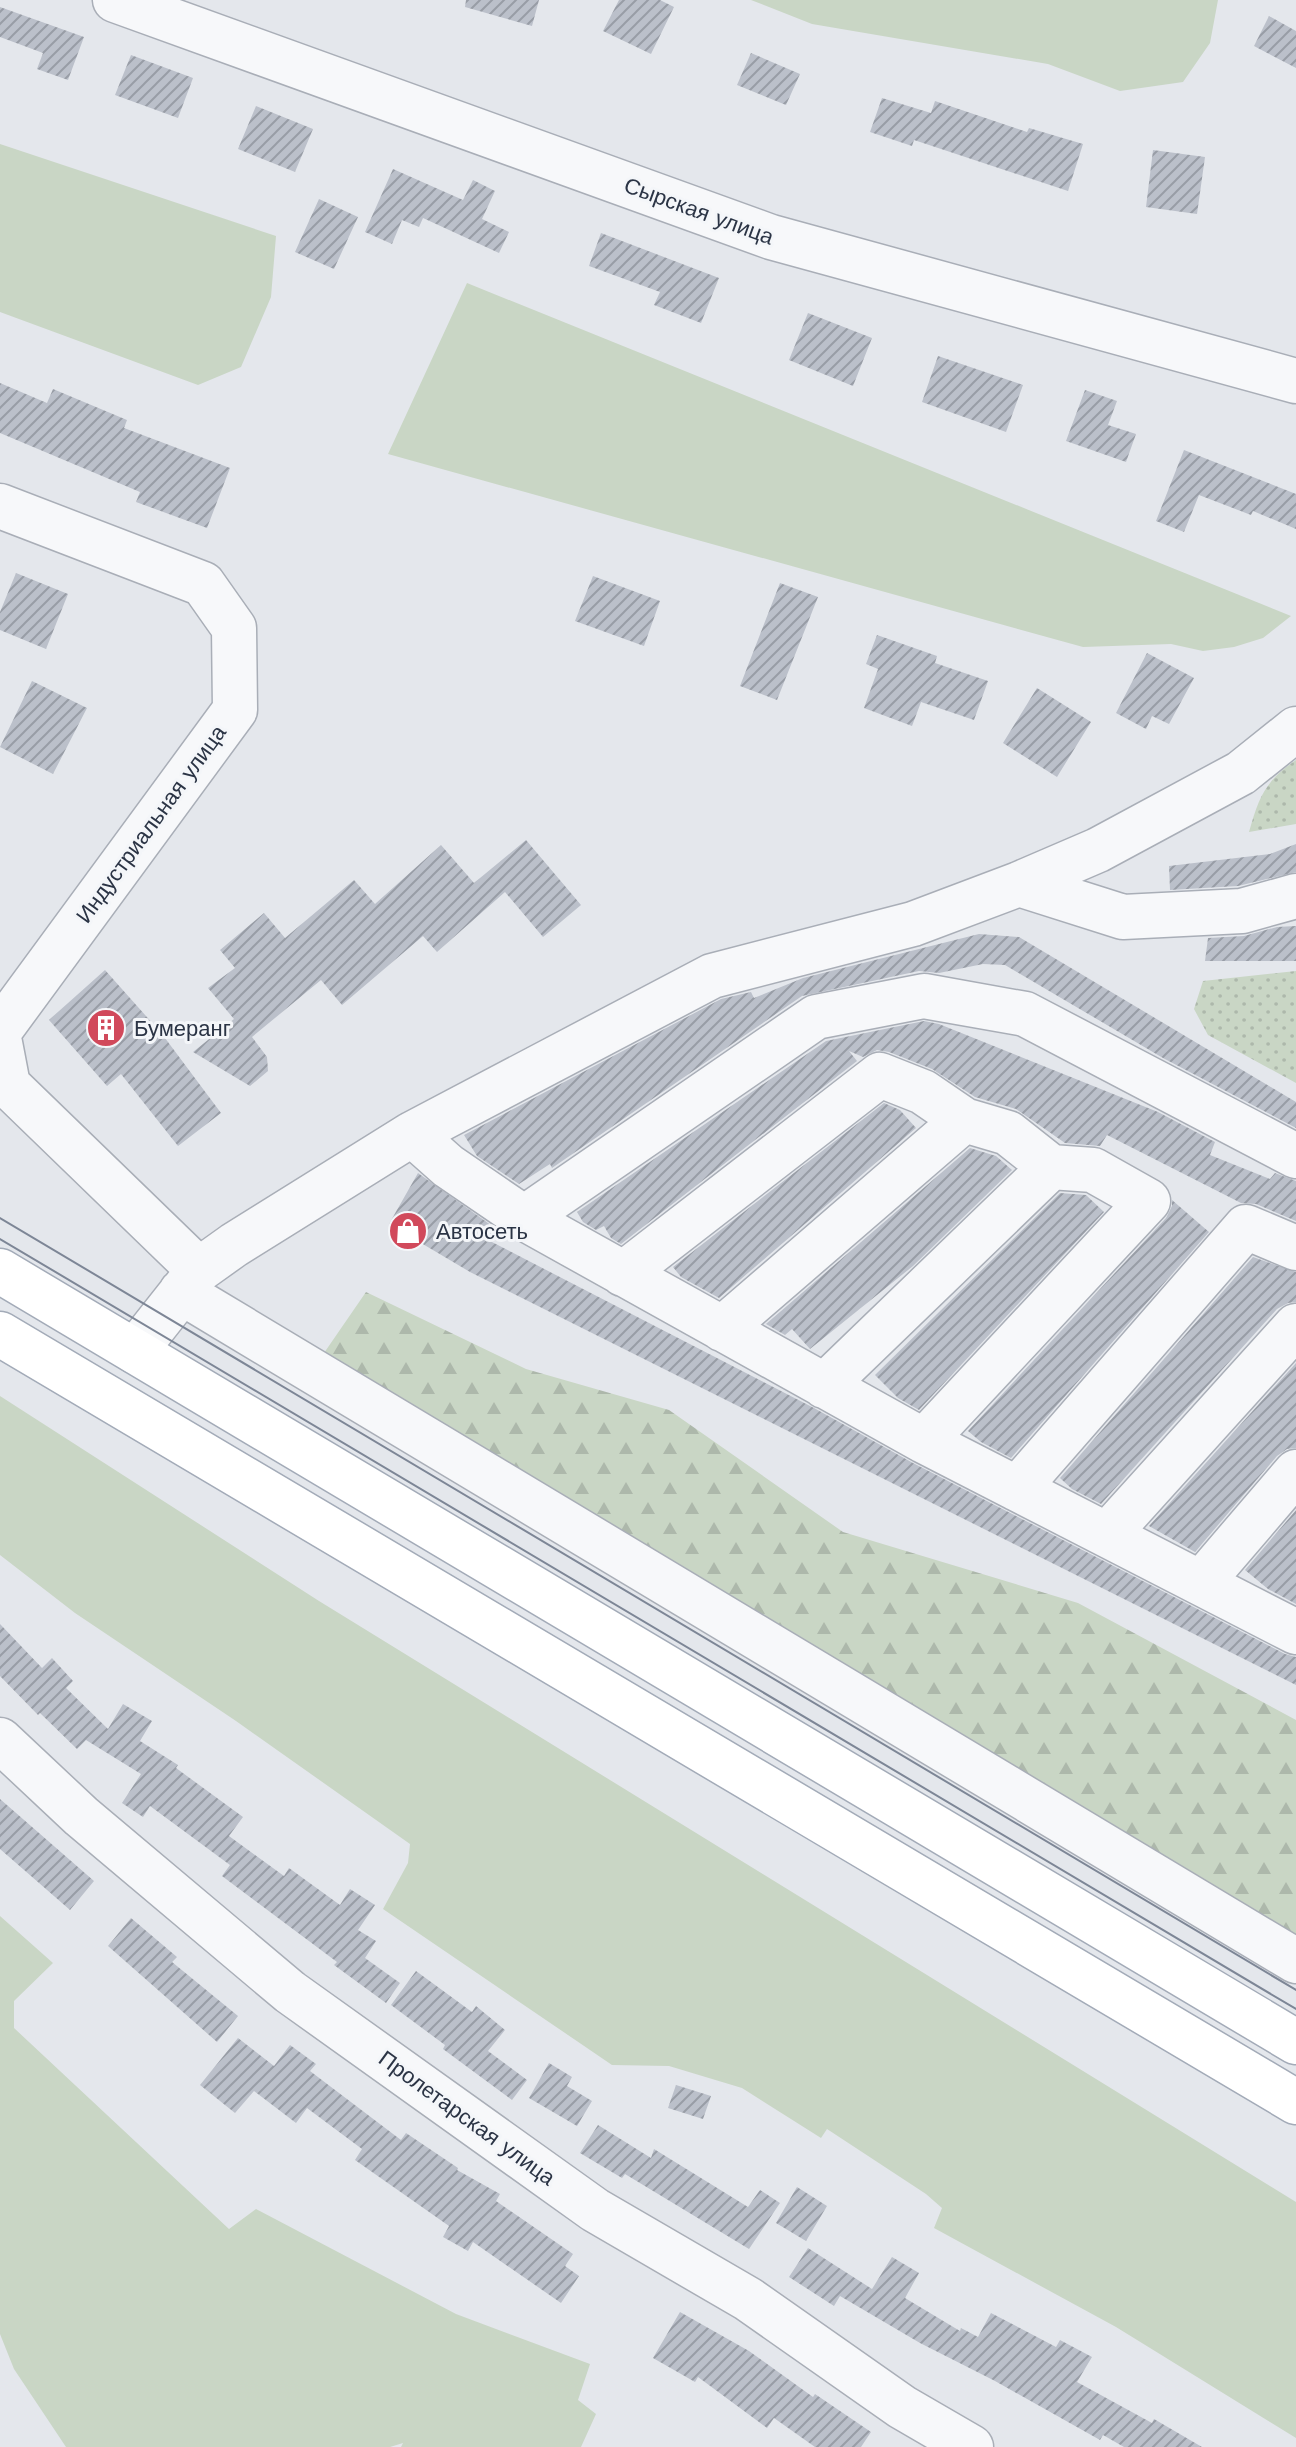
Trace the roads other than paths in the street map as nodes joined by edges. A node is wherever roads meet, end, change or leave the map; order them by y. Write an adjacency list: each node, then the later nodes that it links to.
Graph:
1 (115, 0): 2 (street, Сырская улица)
2 (1296, 381)
3 (0, 506): 7 (street, Индустриальная улица)
4 (1296, 729): 5 (street)
5 (1019, 884): 6 (street); 9 (street)
6 (1296, 896)
7 (2, 1026): 16 (street)
8 (964, 1120): 11 (street); 15 (street); 18 (street)
9 (412, 1134): 12 (street); 16 (street)
10 (1296, 1156): 12 (street)
11 (1051, 1167): 21 (street); 22 (street)
12 (524, 1218): 15 (street)
13 (1296, 1248): 24 (street)
14 (0, 1271): 20 (main road)
15 (623, 1274): 18 (street)
16 (190, 1281): 20 (street); 29 (street)
17 (1296, 1326): 25 (street)
18 (722, 1329): 21 (street)
19 (0, 1334): 31 (main road)
20 (135, 1351): 30 (main road)
21 (824, 1386): 22 (street)
22 (924, 1441): 24 (street)
23 (1296, 1472): 26 (street)
24 (1017, 1489): 25 (street)
25 (1107, 1535): 26 (street)
26 (1201, 1583): 27 (street)
27 (1295, 1631)
28 (0, 1740): 32 (street, Пролетарская улица)
29 (1296, 1961)
30 (1296, 2042)
31 (1296, 2102)
32 (971, 2447)

